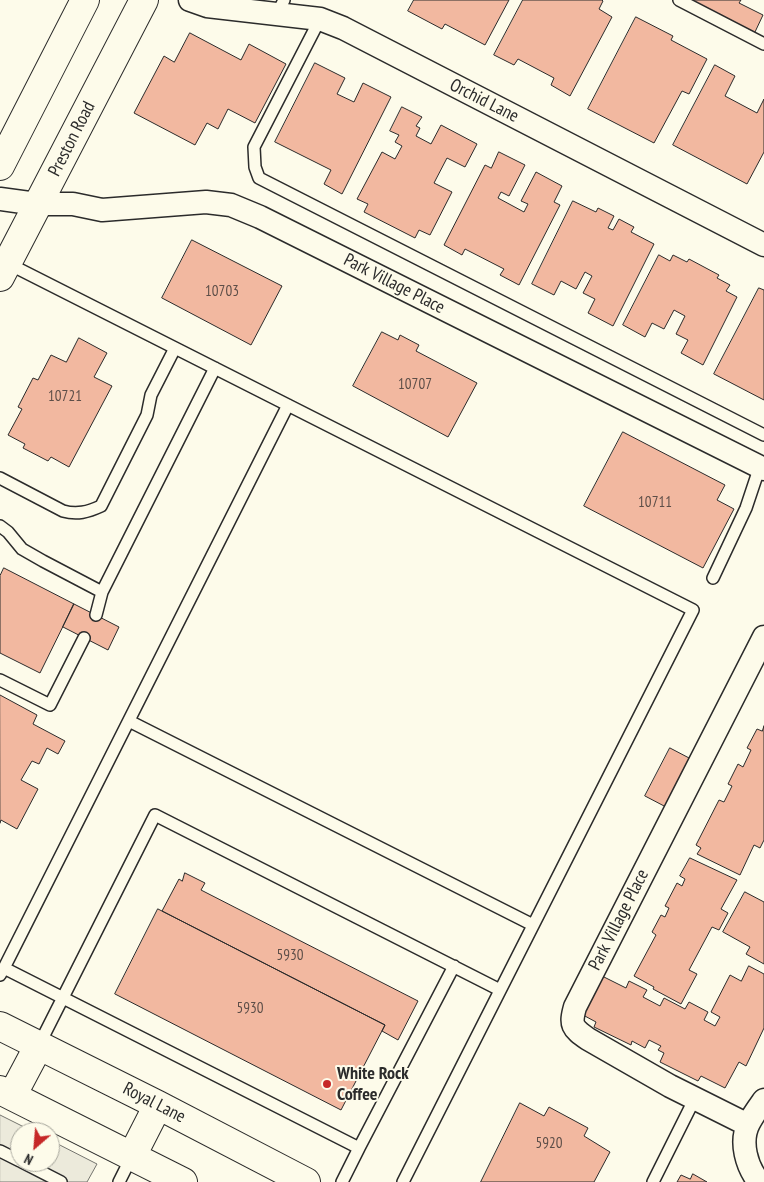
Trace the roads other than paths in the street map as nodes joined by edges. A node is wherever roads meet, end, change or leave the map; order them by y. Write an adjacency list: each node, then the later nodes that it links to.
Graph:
1 (85, 0): 8 (main road)
2 (144, 0): 10 (main road, Preston Road)
3 (190, 0): 5 (street, Orchid Lane)
4 (679, 0): 7 (lane)
5 (280, 7): 6 (street, Orchid Lane)
6 (320, 19): 11 (street, Orchid Lane); 16 (lane)
7 (764, 44)
8 (0, 166)
9 (0, 199): 10 (street, Park Village Place)
10 (37, 204): 12 (main road, Preston Road); 17 (street, Park Village Place)
11 (764, 245)
12 (4, 270): 13 (lane)
13 (175, 348): 14 (lane); 18 (lane)
14 (215, 368): 15 (lane); 21 (lane)
15 (288, 405): 26 (lane); 27 (lane)
16 (764, 435)
17 (762, 468): 20 (lane)
18 (0, 478)
19 (0, 526): 21 (lane)
20 (713, 578)
21 (102, 592): 22 (lane)
22 (96, 615)
23 (764, 637): 35 (street, Park Village Place)
24 (84, 638): 25 (lane)
25 (0, 680)
26 (129, 721): 27 (lane); 29 (lane)
27 (533, 925): 30 (lane)
28 (454, 966): 30 (lane); 31 (lane); 39 (lane)
29 (2, 972): 31 (lane)
30 (500, 990): 47 (lane)
31 (63, 998): 33 (lane); 39 (lane)
32 (0, 1026): 33 (main road, Royal Lane)
33 (39, 1045): 34 (main road); 37 (main road, Royal Lane)
34 (6, 1093): 40 (main road)
35 (695, 1098): 38 (street, Park Village Place); 48 (lane)
36 (764, 1100): 38 (street)
37 (158, 1105): 40 (main road); 45 (main road, Royal Lane)
38 (748, 1125): 49 (street)
39 (359, 1148): 46 (lane)
40 (132, 1156): 43 (lane); 44 (main road)
41 (42, 1172): 42 (lane)
42 (61, 1182)
43 (120, 1182)
44 (183, 1182)
45 (306, 1182)
46 (342, 1182)
47 (403, 1182)
48 (653, 1182)
49 (759, 1182)

